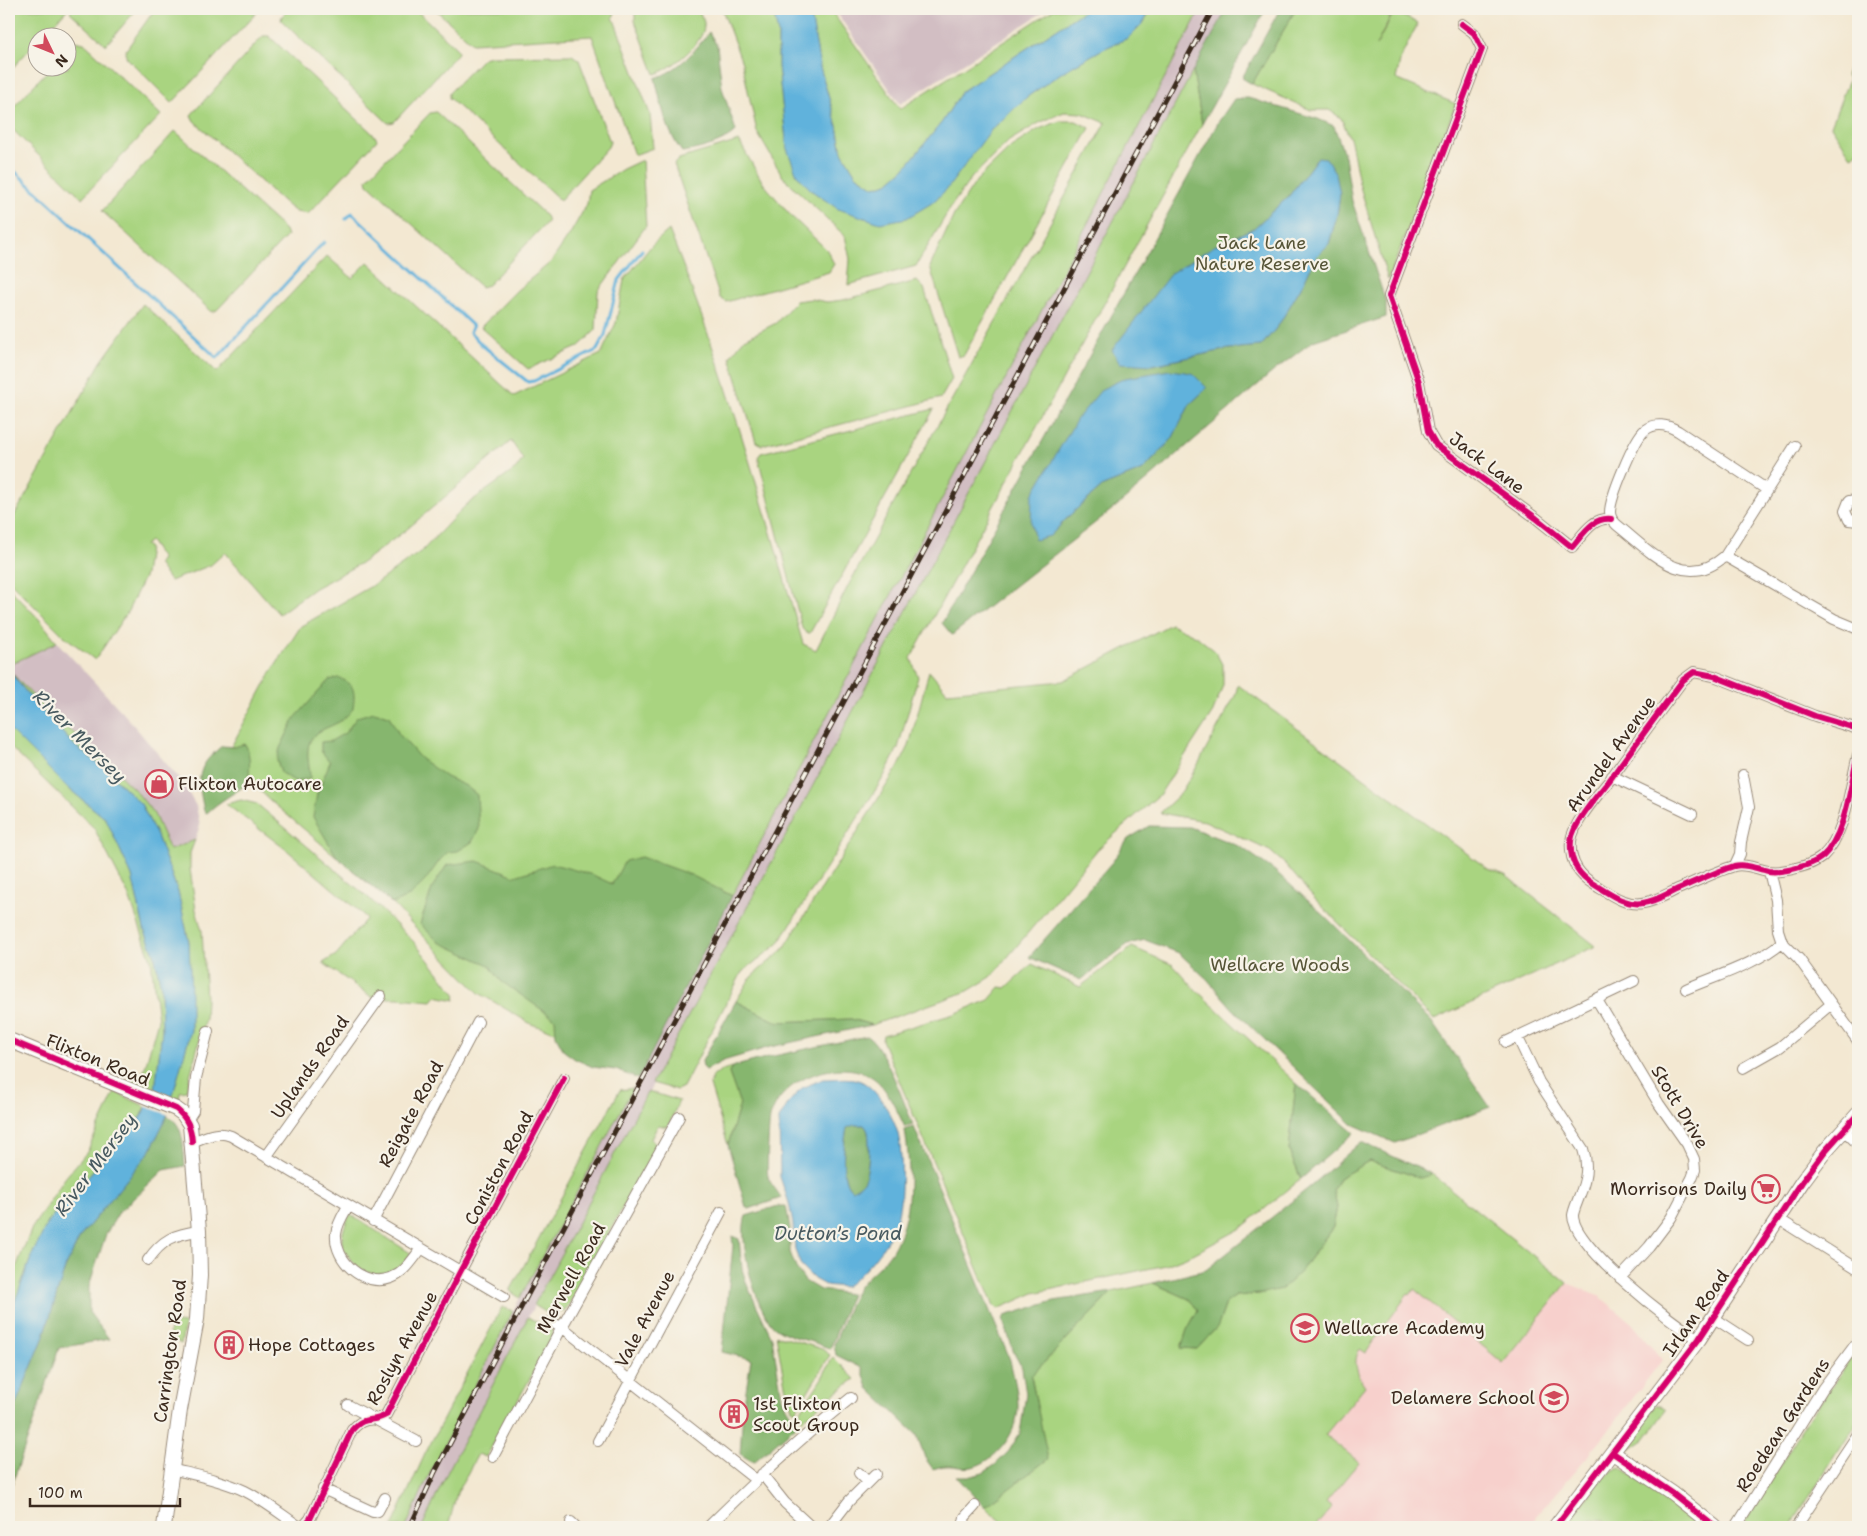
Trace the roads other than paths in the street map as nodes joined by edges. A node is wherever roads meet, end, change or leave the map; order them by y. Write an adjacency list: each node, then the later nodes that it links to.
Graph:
1 (1462, 24): 5 (street, Jack Lane)
2 (1795, 446): 3 (street)
3 (1766, 490): 5 (street); 7 (street)
4 (1858, 500): 6 (street)
5 (1611, 518): 7 (street)
6 (1858, 521)
7 (1726, 556): 8 (street)
8 (1858, 629)
9 (1858, 729): 11 (street, Arundel Avenue)
10 (1858, 755): 15 (street, Arundel Avenue)
11 (1612, 776): 13 (street); 14 (street, Arundel Avenue)
12 (1748, 781): 14 (street)
13 (1688, 809)
14 (1736, 866): 15 (street, Arundel Avenue)
15 (1769, 871): 16 (street)
16 (1782, 942): 18 (street); 21 (street)
17 (1634, 981): 20 (street)
18 (1686, 989)
19 (381, 996): 37 (street, Uplands Road)
20 (1597, 1000): 24 (street); 47 (street, Stott Drive)
21 (1830, 1005): 26 (street); 28 (street)
22 (478, 1022): 41 (street, Reigate Road)
23 (208, 1031): 33 (street)
24 (1518, 1036): 27 (street); 47 (street)
25 (9, 1040): 30 (street, Flixton Road)
26 (1858, 1041)
27 (1506, 1042)
28 (1744, 1068)
29 (564, 1078): 46 (street, Coniston Road)
30 (176, 1108): 33 (street, Carrington Road)
31 (1858, 1114): 34 (street, Irlam Road)
32 (679, 1117): 51 (street, Merwell Road)
33 (187, 1120): 35 (street, Carrington Road)
34 (1844, 1130): 36 (street); 40 (street, Irlam Road)
35 (192, 1142): 37 (street); 42 (street, Carrington Road)
36 (1858, 1144)
37 (266, 1158): 38 (street)
38 (348, 1206): 41 (street); 43 (street)
39 (721, 1212): 55 (street, Vale Avenue)
40 (1777, 1218): 45 (street); 49 (street, Irlam Road)
41 (373, 1221): 43 (street)
42 (198, 1231): 44 (street); 64 (street, Carrington Road)
43 (421, 1249): 46 (street)
44 (148, 1260)
45 (1858, 1269)
46 (460, 1272): 48 (street); 58 (street, Roslyn Avenue)
47 (1620, 1278): 52 (street)
48 (504, 1297)
49 (1714, 1318): 52 (street, Irlam Road); 53 (street, Irlam Road)
50 (550, 1322): 51 (street)
51 (562, 1327): 55 (street); 63 (street, Merwell Road)
52 (1699, 1339): 62 (street, Irlam Road)
53 (1748, 1340)
54 (1858, 1341): 80 (street, Roedean Gardens)
55 (629, 1382): 61 (street, Vale Avenue); 67 (street)
56 (851, 1398): 67 (street)
57 (348, 1405): 58 (street, Roslyn Avenue)
58 (378, 1420): 60 (street, Roslyn Avenue); 69 (street, Roslyn Avenue)
59 (1858, 1434): 81 (street)
60 (416, 1441)
61 (598, 1441)
62 (1613, 1453): 78 (street, Irlam Road); 79 (street)
63 (493, 1457)
64 (171, 1469): 72 (street, Carrington Road); 73 (street)
65 (859, 1473): 68 (street)
66 (876, 1474): 68 (street)
67 (759, 1477): 74 (street); 75 (street)
68 (868, 1482): 76 (street)
69 (324, 1489): 70 (street); 73 (street, Roslyn Avenue)
70 (385, 1498)
71 (975, 1506): 77 (street)
72 (164, 1527)
73 (301, 1527)
74 (708, 1527)
75 (811, 1527)
76 (829, 1527)
77 (963, 1527)
78 (1554, 1527)
79 (1715, 1527)
80 (1736, 1527)
81 (1796, 1527)

